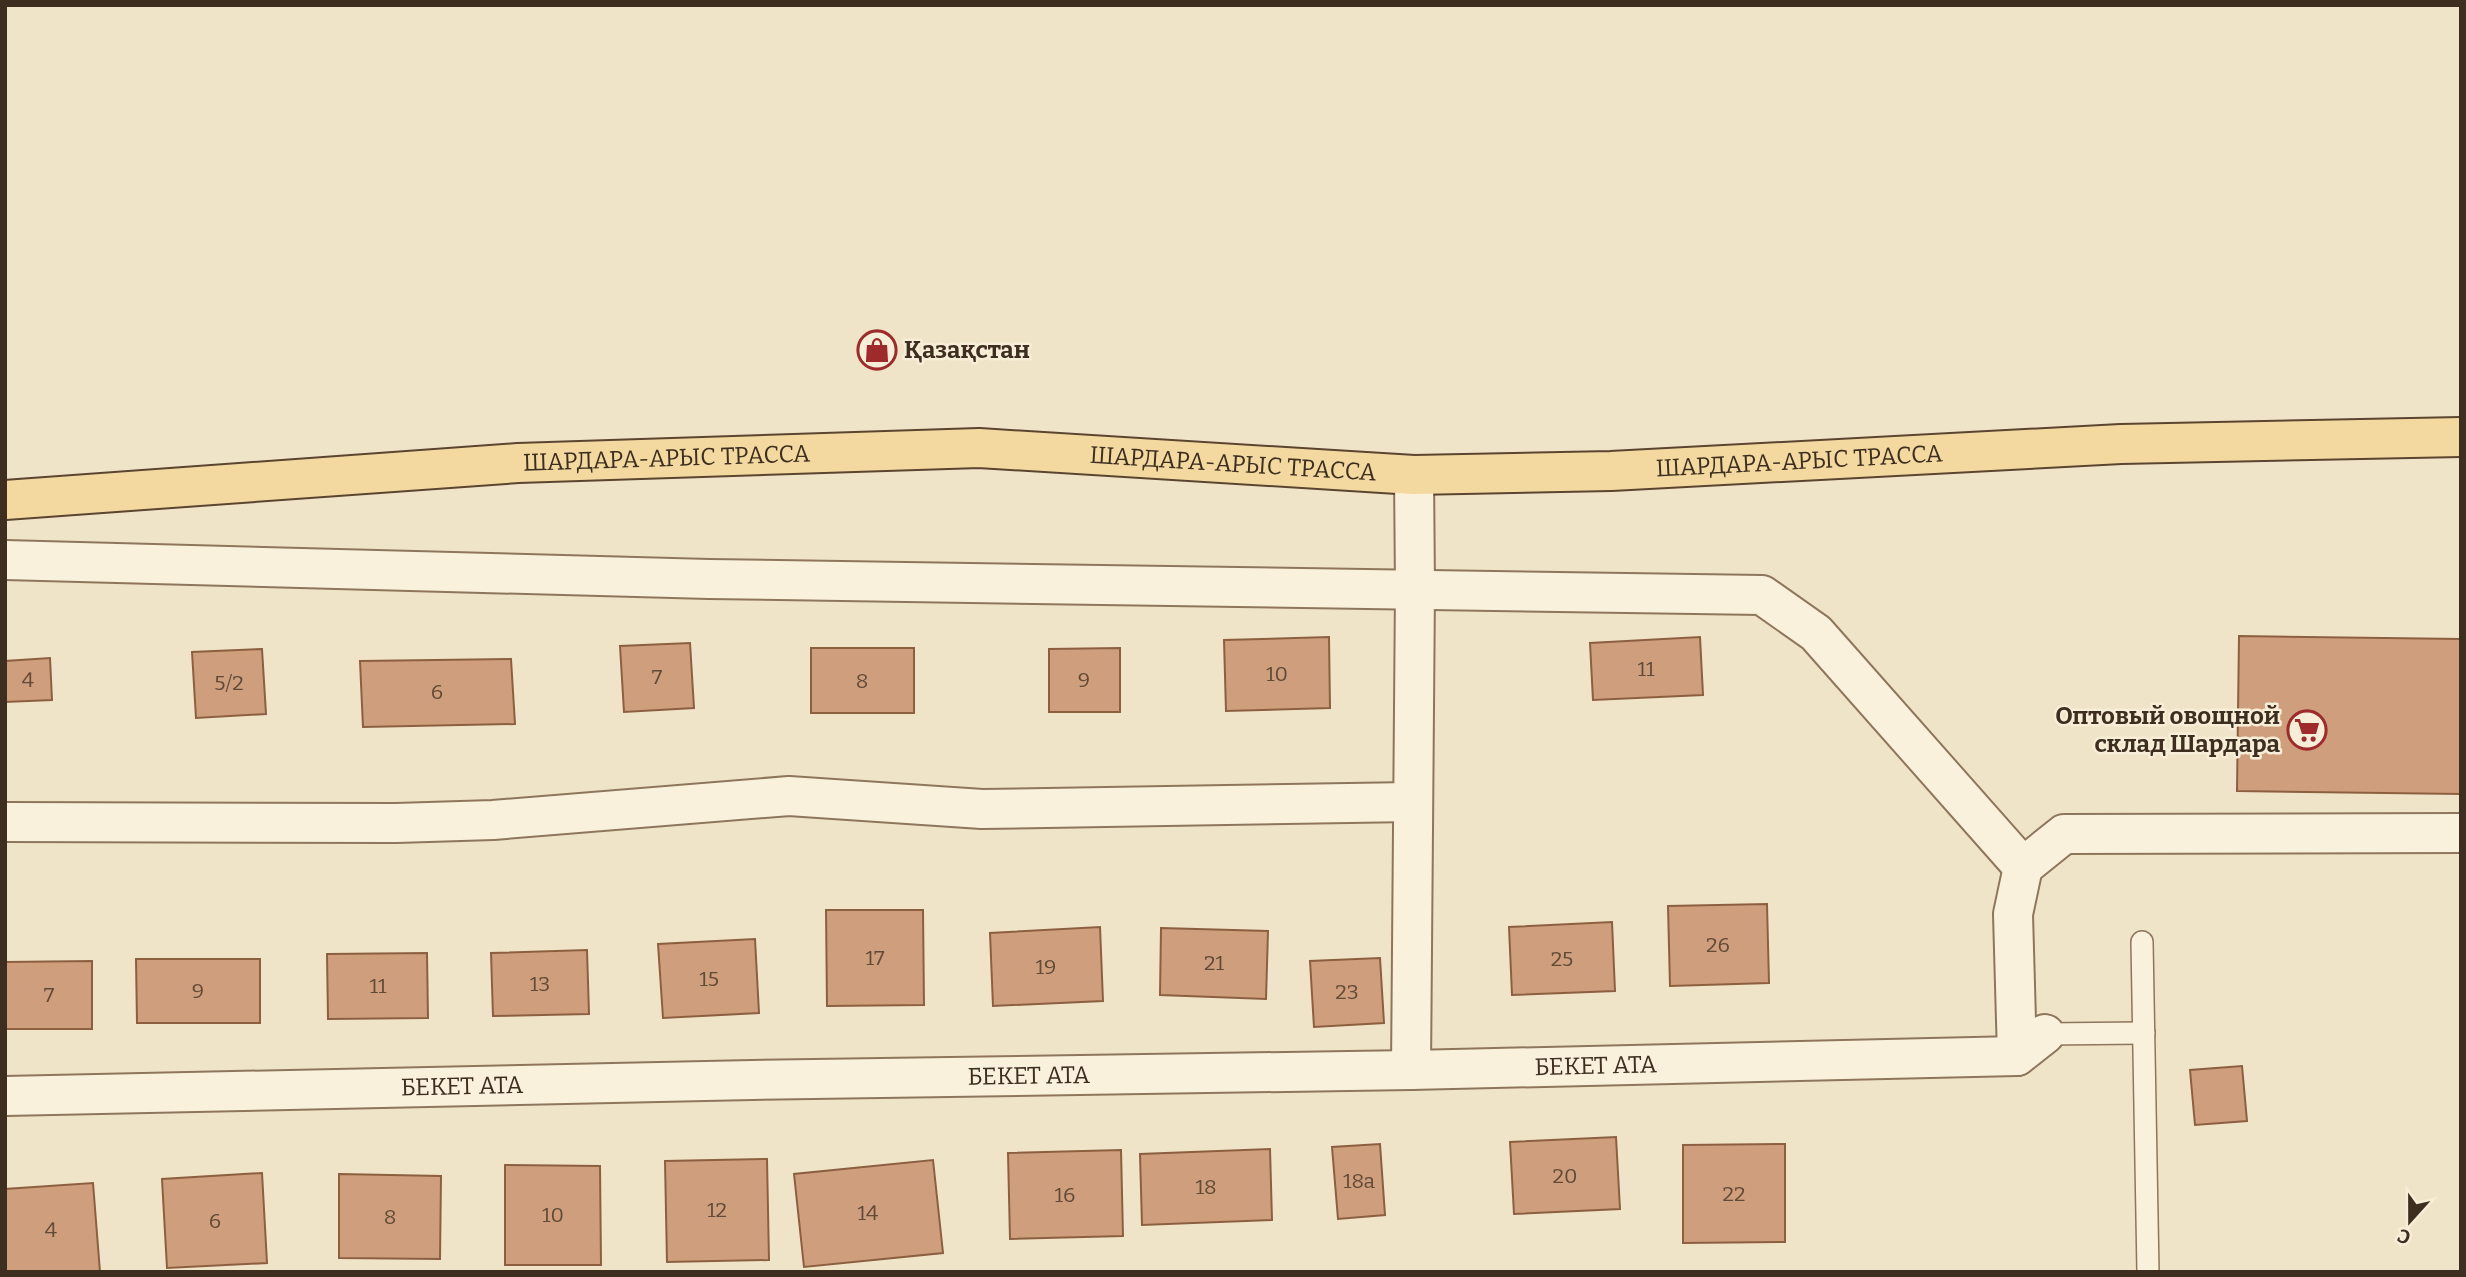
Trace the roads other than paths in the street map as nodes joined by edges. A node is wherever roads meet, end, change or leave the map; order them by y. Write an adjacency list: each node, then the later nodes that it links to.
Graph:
1 (2461, 438): 2 (main road, ШАРДАРА-АРЫС ТРАССА)
2 (1414, 475): 3 (main road, ШАРДАРА-АРЫС ТРАССА); 5 (street)
3 (5, 500)
4 (5, 560): 5 (street)
5 (1415, 588): 6 (street); 9 (street)
6 (1412, 802): 7 (street); 13 (street)
7 (5, 822)
8 (2461, 833): 9 (street)
9 (2023, 867): 12 (street)
10 (2142, 942): 11 (lane)
11 (2144, 1033): 12 (lane); 15 (lane)
12 (2031, 1045): 13 (street, БЕКЕТ АТА)
13 (1411, 1070): 14 (street, БЕКЕТ АТА)
14 (5, 1097)
15 (2148, 1272)

